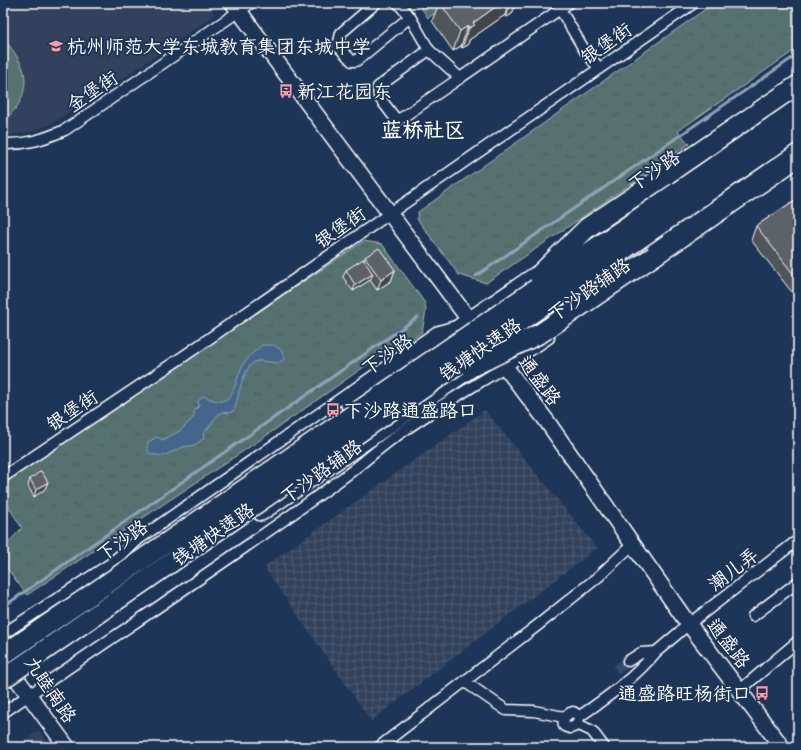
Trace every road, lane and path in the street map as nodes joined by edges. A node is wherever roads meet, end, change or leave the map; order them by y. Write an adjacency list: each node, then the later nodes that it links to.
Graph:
1 (376, 3): 7 (street)
2 (398, 3): 7 (street)
3 (569, 3): 6 (street)
4 (694, 3): 9 (street, 银堡街)
5 (241, 6): 16 (street, 金堡街); 20 (street, 通盛路)
6 (560, 9): 9 (street); 11 (street)
7 (410, 17): 8 (street)
8 (430, 50): 11 (street); 11 (street)
9 (599, 68): 20 (street, 银堡街)
10 (798, 76): 21 (street)
11 (460, 78)
12 (798, 85): 22 (highway, bridge)
13 (798, 97): 21 (main road, 下沙路)
14 (798, 108): 22 (highway, 钱塘快速路, bridge)
15 (798, 129): 26 (highway, 钱塘快速路, bridge)
16 (3, 144)
17 (798, 144): 24 (main road)
18 (798, 157): 26 (highway, bridge)
19 (798, 163): 25 (street, 下沙路辅路)
20 (389, 214): 23 (street, 通盛路); 27 (street, 银堡街)
21 (536, 276): 23 (main road, 下沙路)
22 (503, 310): 37 (highway, 钱塘快速路, bridge)
23 (469, 321): 24 (street, 通盛路); 33 (street); 35 (main road, 下沙路)
24 (494, 352): 25 (street, 通盛路); 39 (main road)
25 (505, 366): 29 (street, 通盛路); 42 (street, 下沙路辅路)
26 (414, 395): 39 (highway, 钱塘快速路, bridge)
27 (3, 477)
28 (798, 540): 32 (street, 潮儿弄)
29 (633, 544): 32 (street, 通盛路); 40 (street)
30 (798, 582): 31 (street)
31 (753, 616)
32 (689, 624): 36 (street, 潮儿弄); 41 (street, 通盛路)
33 (3, 634)
34 (798, 641): 41 (street)
35 (3, 651): 39 (street, 九睦南路)
36 (656, 652): 38 (street); 44 (street, 潮儿弄)
37 (3, 655)
38 (628, 661)
39 (6, 680): 42 (street, 九睦南路)
40 (465, 682): 44 (street); 46 (street)
41 (740, 690): 48 (street, 通盛路)
42 (29, 696): 43 (street, 下沙路辅路); 45 (street, 九睦南路)
43 (3, 713)
44 (579, 720): 47 (street)
45 (67, 747)
46 (379, 747)
47 (604, 747)
48 (782, 747)

